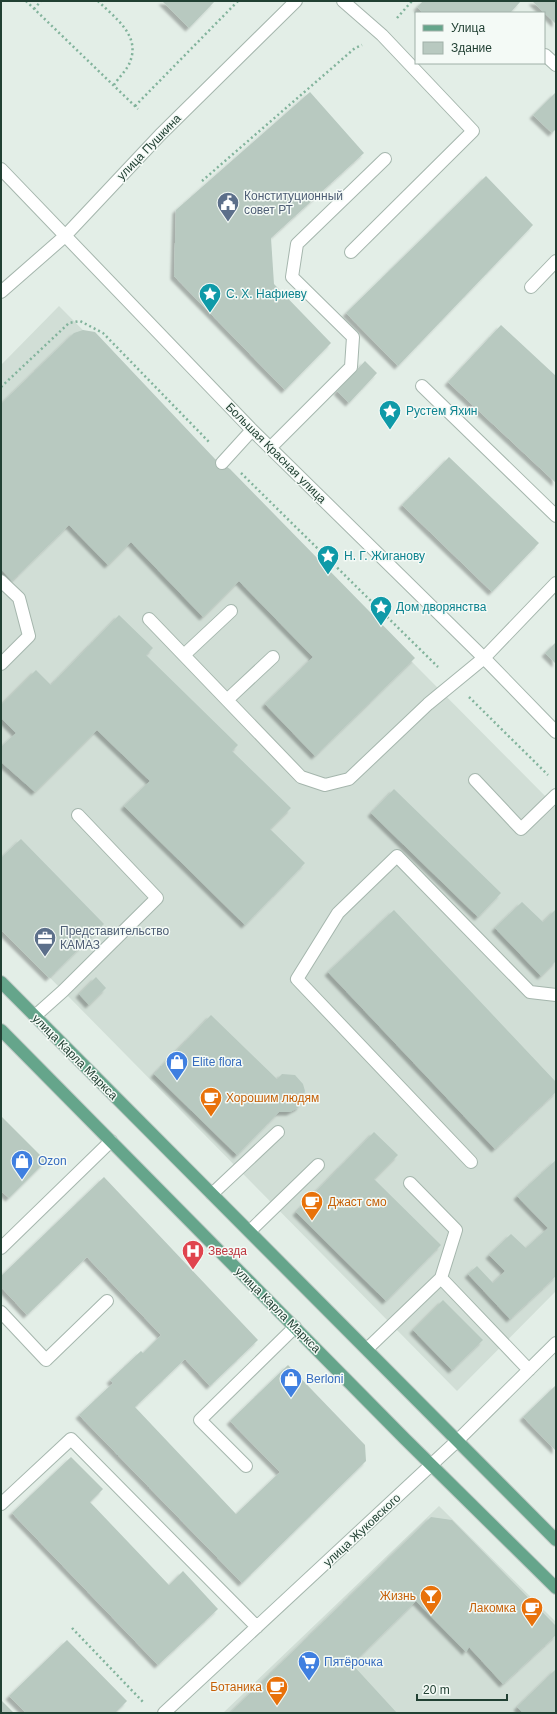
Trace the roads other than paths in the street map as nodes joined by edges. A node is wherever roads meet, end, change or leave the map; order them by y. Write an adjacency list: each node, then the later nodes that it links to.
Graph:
1 (296, 1): 7 (street, улица Пушкина)
2 (343, 1): 8 (street)
3 (545, 55): 4 (street)
4 (556, 65)
5 (385, 159): 14 (street)
6 (1, 169): 7 (street, Большая Красная улица)
7 (65, 236): 11 (street, улица Пушкина); 13 (street, Большая Красная улица)
8 (351, 252)
9 (556, 261): 10 (street)
10 (531, 287)
11 (1, 292)
12 (422, 386): 16 (street)
13 (252, 430): 14 (street, Большая Красная улица); 15 (street)
14 (270, 448): 23 (street, Большая Красная улица)
15 (224, 460)
16 (556, 516)
17 (1, 581): 24 (street)
18 (556, 583): 23 (street)
19 (231, 611): 21 (street)
20 (149, 619): 21 (street)
21 (184, 655): 25 (street)
22 (273, 657): 25 (street)
23 (484, 658): 25 (street); 26 (street, Большая Красная улица)
24 (1, 664)
25 (227, 700)
26 (556, 732)
27 (475, 780): 28 (street)
28 (556, 795)
29 (78, 815): 32 (street)
30 (1, 982): 32 (main road, улица Карла Маркса)
31 (556, 994): 36 (street)
32 (35, 1016): 39 (main road, улица Карла Маркса)
33 (1, 1030): 35 (main road, улица Карла Маркса)
34 (278, 1132): 39 (street)
35 (112, 1141): 41 (street); 45 (main road, улица Карла Маркса)
36 (471, 1162)
37 (318, 1165): 40 (street)
38 (410, 1182): 42 (street)
39 (212, 1194): 40 (main road, улица Карла Маркса)
40 (250, 1232): 47 (main road, улица Карла Маркса)
41 (1, 1248)
42 (441, 1278): 47 (street); 48 (street)
43 (107, 1302): 44 (street)
44 (1, 1312)
45 (295, 1327): 50 (main road, улица Карла Маркса); 51 (street)
46 (556, 1343): 48 (street, улица Жуковского)
47 (367, 1349): 49 (main road, улица Карла Маркса)
48 (529, 1370): 49 (street, улица Жуковского)
49 (458, 1440): 50 (street, улица Жуковского); 53 (main road, улица Карла Маркса)
50 (431, 1465): 54 (main road, улица Карла Маркса); 55 (street, улица Жуковского)
51 (246, 1466)
52 (1, 1504): 55 (street)
53 (556, 1540)
54 (556, 1588)
55 (257, 1627): 56 (street, улица Жуковского)
56 (164, 1713)

